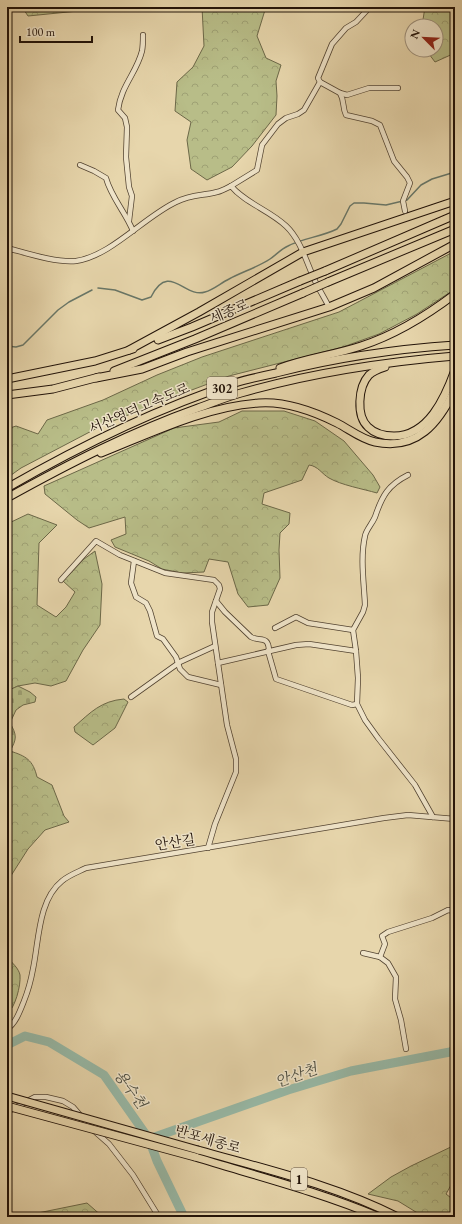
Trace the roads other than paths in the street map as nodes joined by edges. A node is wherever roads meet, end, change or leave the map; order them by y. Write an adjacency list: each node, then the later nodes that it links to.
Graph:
1 (370, 7): 3 (street)
2 (143, 35): 11 (street)
3 (320, 82): 5 (street); 7 (street)
4 (398, 88): 5 (street)
5 (340, 93): 9 (street)
6 (80, 165): 11 (street)
7 (231, 186): 13 (street); 16 (street)
8 (455, 201): 16 (highway)
9 (405, 211)
10 (455, 215): 20 (highway, 세종로, bridge)
11 (129, 221): 13 (street)
12 (455, 229): 24 (highway, 세종로, bridge)
13 (133, 231): 15 (street)
14 (455, 244): 18 (highway)
15 (7, 248)
16 (301, 249): 18 (street); 20 (highway)
17 (455, 294): 26 (highway)
18 (329, 307): 24 (highway)
19 (455, 345): 26 (highway, 서산영덕고속도로 / 302)
20 (129, 350): 25 (highway, 세종로)
21 (455, 356): 22 (highway, 서산영덕고속도로 / 302)
22 (418, 359): 23 (highway); 29 (highway, 서산영덕고속도로 / 302)
23 (455, 370)
24 (96, 378): 28 (highway, 세종로)
25 (7, 379)
26 (236, 383): 31 (highway, 서산영덕고속도로 / 302)
27 (455, 388): 29 (highway)
28 (7, 396)
29 (50, 474): 32 (highway, 서산영덕고속도로 / 302)
30 (408, 474): 37 (street)
31 (7, 488)
32 (7, 498)
33 (134, 560): 34 (street); 35 (street); 42 (street)
34 (61, 580)
35 (216, 601): 38 (street); 39 (street)
36 (275, 628): 37 (street)
37 (353, 630): 40 (street)
38 (215, 646): 41 (street); 42 (street)
39 (268, 650): 40 (street); 41 (street); 45 (street)
40 (356, 651): 45 (street)
41 (218, 663): 43 (street)
42 (178, 664): 43 (street); 44 (street)
43 (221, 685): 48 (street)
44 (131, 697)
45 (357, 704): 46 (street)
46 (433, 817): 47 (street, 안산길); 48 (street, 안산길)
47 (455, 819)
48 (208, 848): 52 (street, 안산길)
49 (455, 911): 51 (street)
50 (363, 953): 51 (street)
51 (380, 957): 53 (street)
52 (7, 1030)
53 (406, 1049)
54 (7, 1096): 59 (highway, 반포세종로 / 1, bridge)
55 (7, 1106): 58 (highway, 반포세종로 / 1, bridge)
56 (7, 1112): 57 (street)
57 (159, 1217)
58 (379, 1217)
59 (398, 1217)

